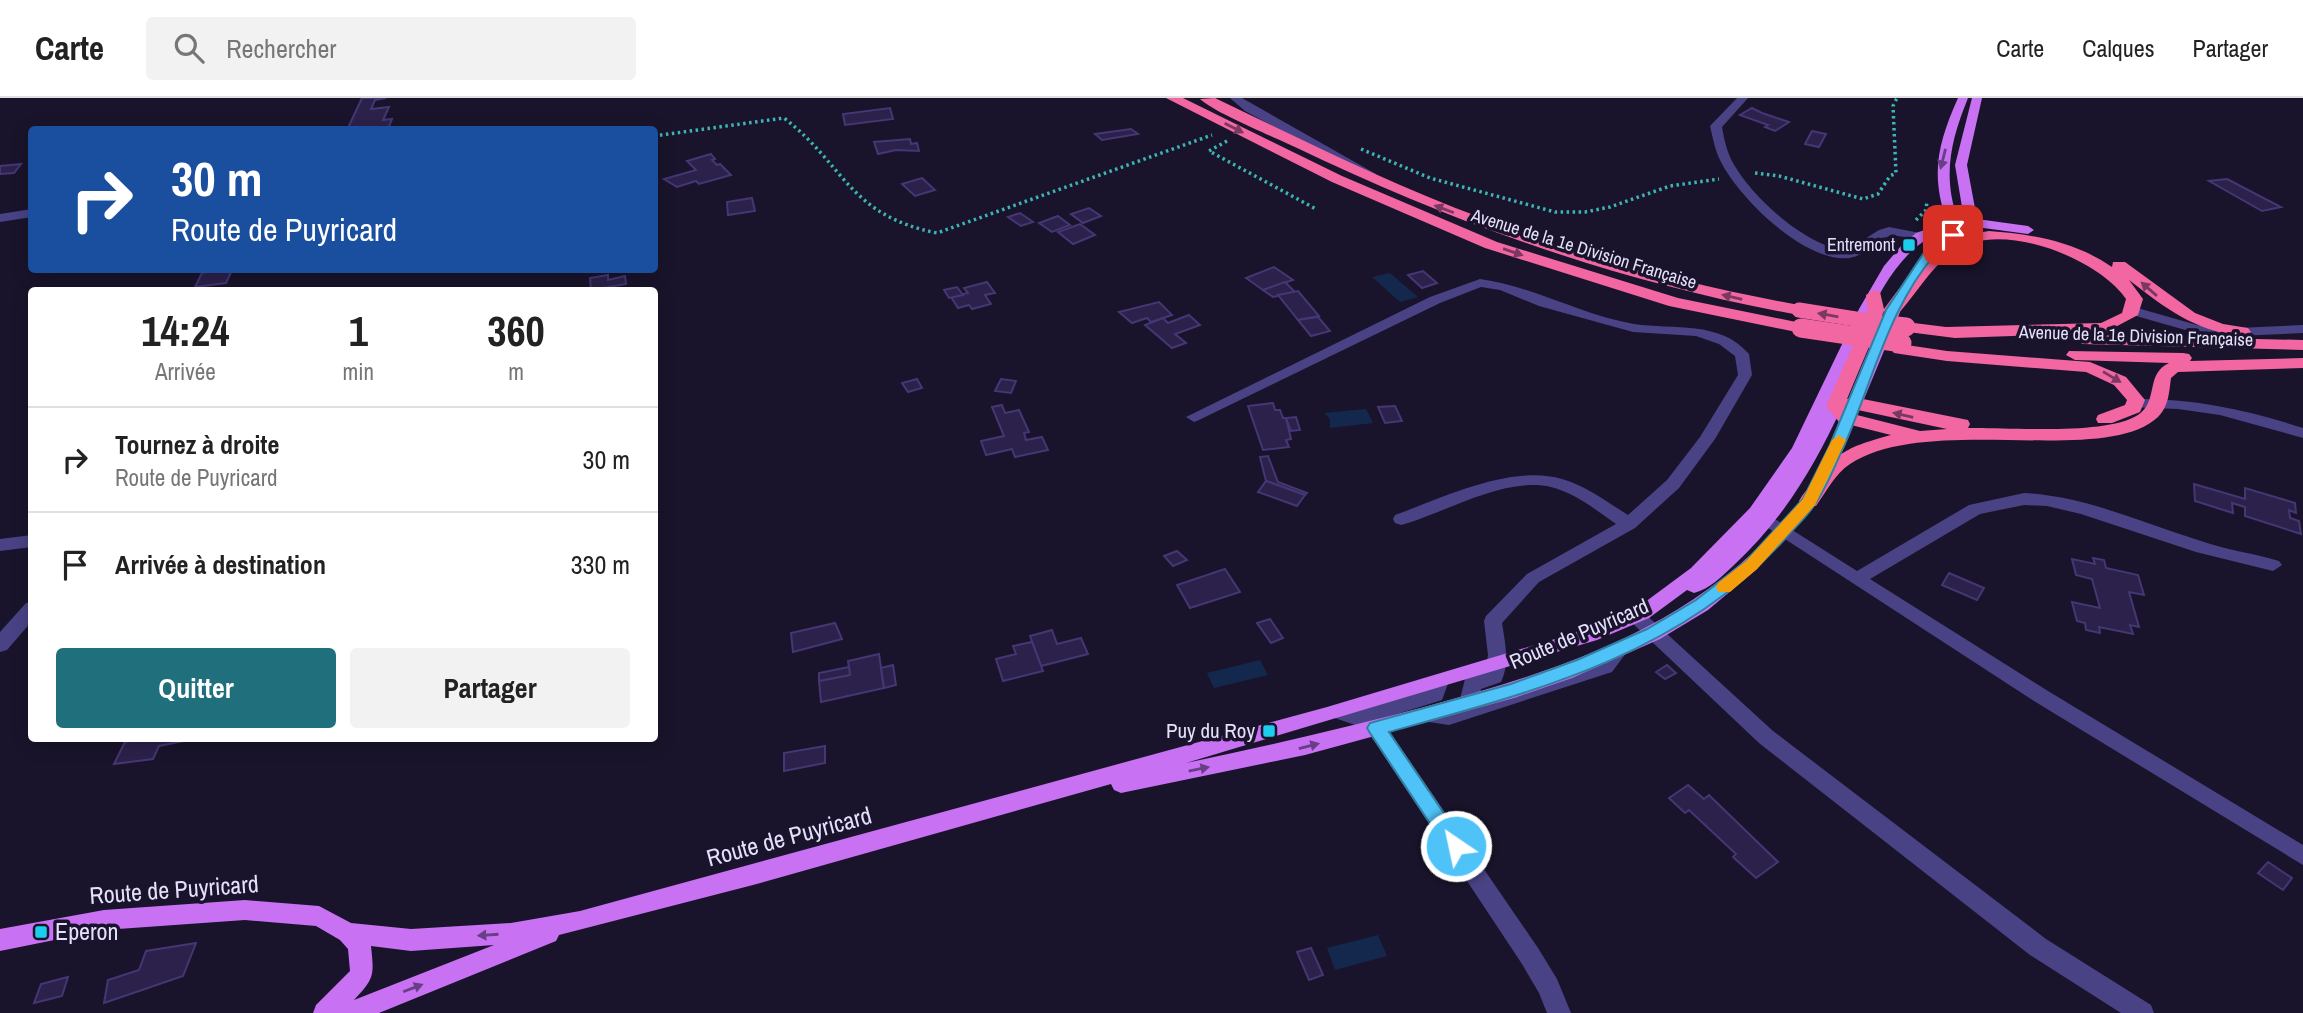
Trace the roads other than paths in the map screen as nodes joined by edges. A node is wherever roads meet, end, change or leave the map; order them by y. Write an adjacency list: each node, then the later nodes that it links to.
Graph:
1 (1173, 98): 19 (highway, Avenue de la 1e Division Française, one-way to 19)
2 (1205, 98): 8 (highway, Avenue de la 1e Division Française)
3 (1235, 98): 7 (street)
4 (1743, 98): 15 (street)
5 (1963, 98): 12 (main road, one-way to 12)
6 (1977, 98): 9 (main road)
7 (1252, 104): 8 (street)
8 (1388, 185): 19 (highway, Avenue de la 1e Division Française, one-way to 8)
9 (1965, 193): 13 (main road); 14 (main road)
10 (28, 214): 11 (street)
11 (0, 218)
12 (1953, 222): 13 (main road); 15 (main road)
13 (1972, 230): 14 (main road); 17 (highway); 18 (highway)
14 (2028, 230): 22 (highway, one-way to 14)
15 (1920, 237): 16 (main road, Route de Puyricard)
16 (1874, 295): 29 (highway); 35 (main road, Route de Puyricard)
17 (1895, 305): 29 (main road, Route de Puyricard)
18 (2134, 311): 21 (highway); 22 (street)
19 (1800, 324): 24 (highway)
20 (2303, 329): 22 (street)
21 (1942, 332): 24 (highway, Avenue de la 1e Division Française); 25 (highway, Avenue de la 1e Division Française)
22 (2238, 332): 23 (highway)
23 (2303, 338)
24 (1903, 340): 26 (highway, Avenue de la 1e Division Française); 28 (highway, one-way to 28)
25 (2303, 345)
26 (2303, 363): 27 (highway)
27 (2159, 403): 28 (street); 31 (street); 32 (highway)
28 (2135, 404): 29 (highway, one-way to 29)
29 (1844, 409): 32 (highway); 33 (main road, Route de Puyricard); 35 (main road)
30 (1194, 417): 36 (street)
31 (2303, 433)
32 (1923, 437): 33 (highway)
33 (1809, 502): 35 (main road, Route de Puyricard)
34 (1401, 519): 36 (street)
35 (1769, 523): 40 (street); 42 (main road, Route de Puyricard); 43 (main road, Route de Puyricard)
36 (1629, 524): 46 (street)
37 (28, 542): 38 (street)
38 (0, 545)
39 (2273, 565): 40 (street)
40 (1857, 579): 53 (street)
41 (28, 613): 44 (street)
42 (1636, 616): 43 (street); 46 (main road, Route de Puyricard)
43 (1653, 634): 45 (main road, Route de Puyricard); 60 (street)
44 (0, 645)
45 (1620, 649): 48 (main road, Route de Puyricard); 50 (street)
46 (1495, 664): 47 (main road, Route de Puyricard); 48 (street)
47 (1439, 681): 49 (main road, Route de Puyricard); 51 (street)
48 (1469, 703): 50 (main road, Route de Puyricard)
49 (1339, 712): 51 (street); 52 (main road, Route de Puyricard)
50 (1429, 715): 51 (main road, Route de Puyricard)
51 (1372, 722): 52 (main road, Route de Puyricard, one-way to 51); 59 (street)
52 (1011, 806): 54 (main road, Route de Puyricard)
53 (2303, 856)
54 (580, 921): 55 (main road, Route de Puyricard, one-way to 55); 58 (main road, Route de Puyricard, one-way to 54)
55 (348, 933): 56 (main road, Route de Puyricard); 57 (main road)
56 (0, 940)
57 (325, 1013)
58 (350, 1013)
59 (1559, 1013)
60 (2142, 1013)

